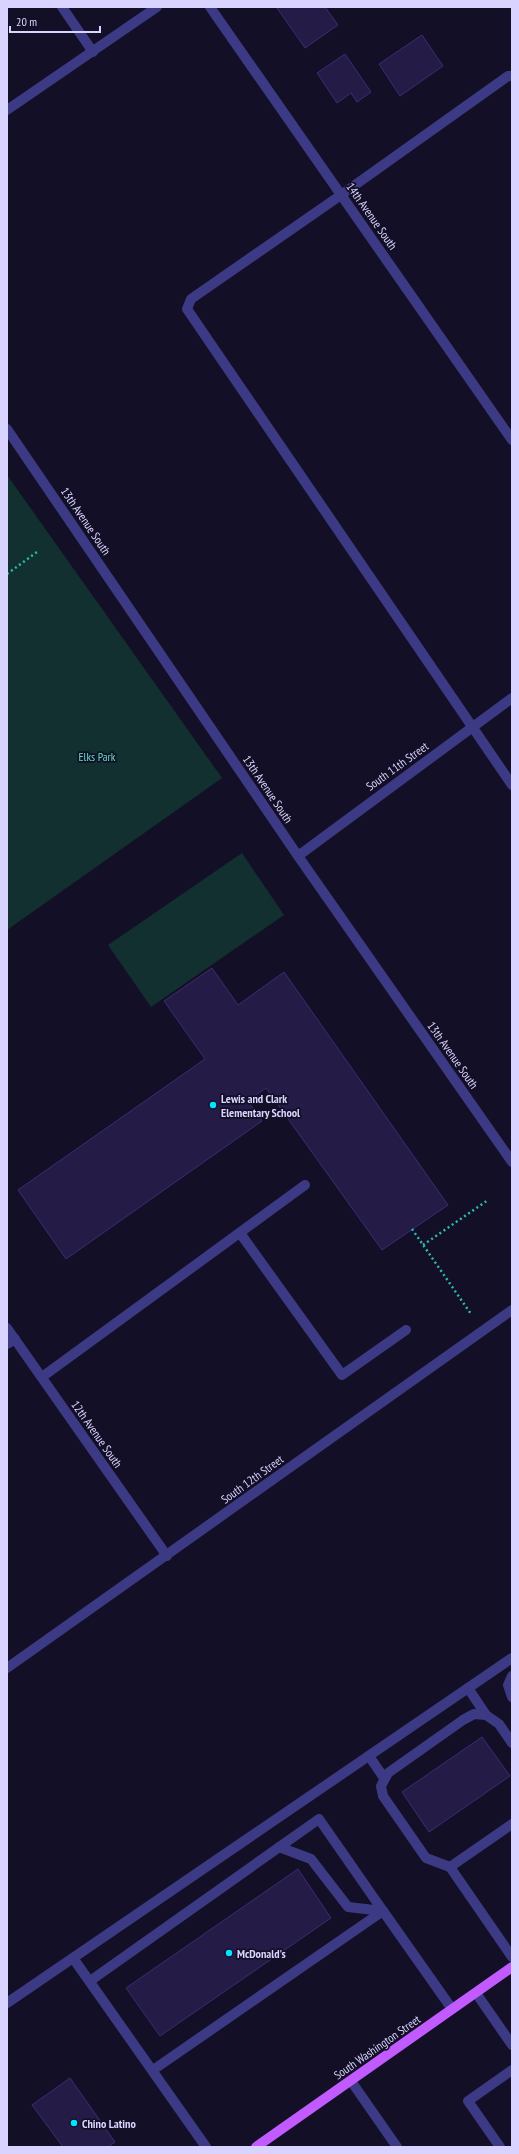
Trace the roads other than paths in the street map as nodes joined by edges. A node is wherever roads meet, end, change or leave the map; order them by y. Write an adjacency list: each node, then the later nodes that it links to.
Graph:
1 (62, 7): 4 (street)
2 (157, 7): 4 (street)
3 (210, 7): 7 (street, 14th Avenue South)
4 (93, 52): 6 (street)
5 (512, 76): 7 (street)
6 (7, 110)
7 (341, 195): 9 (street, 14th Avenue South); 11 (street)
8 (7, 429): 13 (street, 13th Avenue South)
9 (512, 440)
10 (512, 698): 11 (street, South 11th Street)
11 (471, 728): 12 (street); 13 (street, South 11th Street)
12 (512, 785)
13 (298, 856): 14 (street, 13th Avenue South)
14 (512, 1162)
15 (305, 1185): 16 (street)
16 (240, 1233): 19 (street); 21 (street)
17 (512, 1310): 22 (street, South 12th Street)
18 (7, 1328): 20 (street, 12th Avenue South)
19 (406, 1330)
20 (11, 1341): 21 (street, 12th Avenue South)
21 (42, 1377): 22 (street, 12th Avenue South)
22 (167, 1556): 24 (street, South 12th Street)
23 (512, 1658): 26 (street)
24 (7, 1668)
25 (512, 1676): 27 (street)
26 (468, 1688): 28 (street); 30 (street)
27 (512, 1697)
28 (486, 1715): 29 (street); 31 (street)
29 (512, 1743)
30 (369, 1756): 31 (street); 37 (street)
31 (384, 1778): 34 (street)
32 (512, 1824): 34 (street)
33 (279, 1847): 35 (street); 35 (street); 39 (street)
34 (450, 1867): 36 (street)
35 (383, 1911): 42 (street); 44 (street)
36 (512, 1957)
37 (73, 1958): 39 (street); 41 (street)
38 (512, 1967): 40 (main road, South Washington Street)
39 (90, 1981): 44 (street)
40 (476, 1993): 42 (main road, South Washington Street); 43 (street)
41 (7, 2003)
42 (452, 2009): 46 (main road, South Washington Street)
43 (512, 2045)
44 (153, 2070): 47 (street)
45 (512, 2070): 50 (street)
46 (351, 2081): 48 (main road, South Washington Street); 49 (street)
47 (206, 2147)
48 (256, 2147)
49 (397, 2147)
50 (500, 2147)

